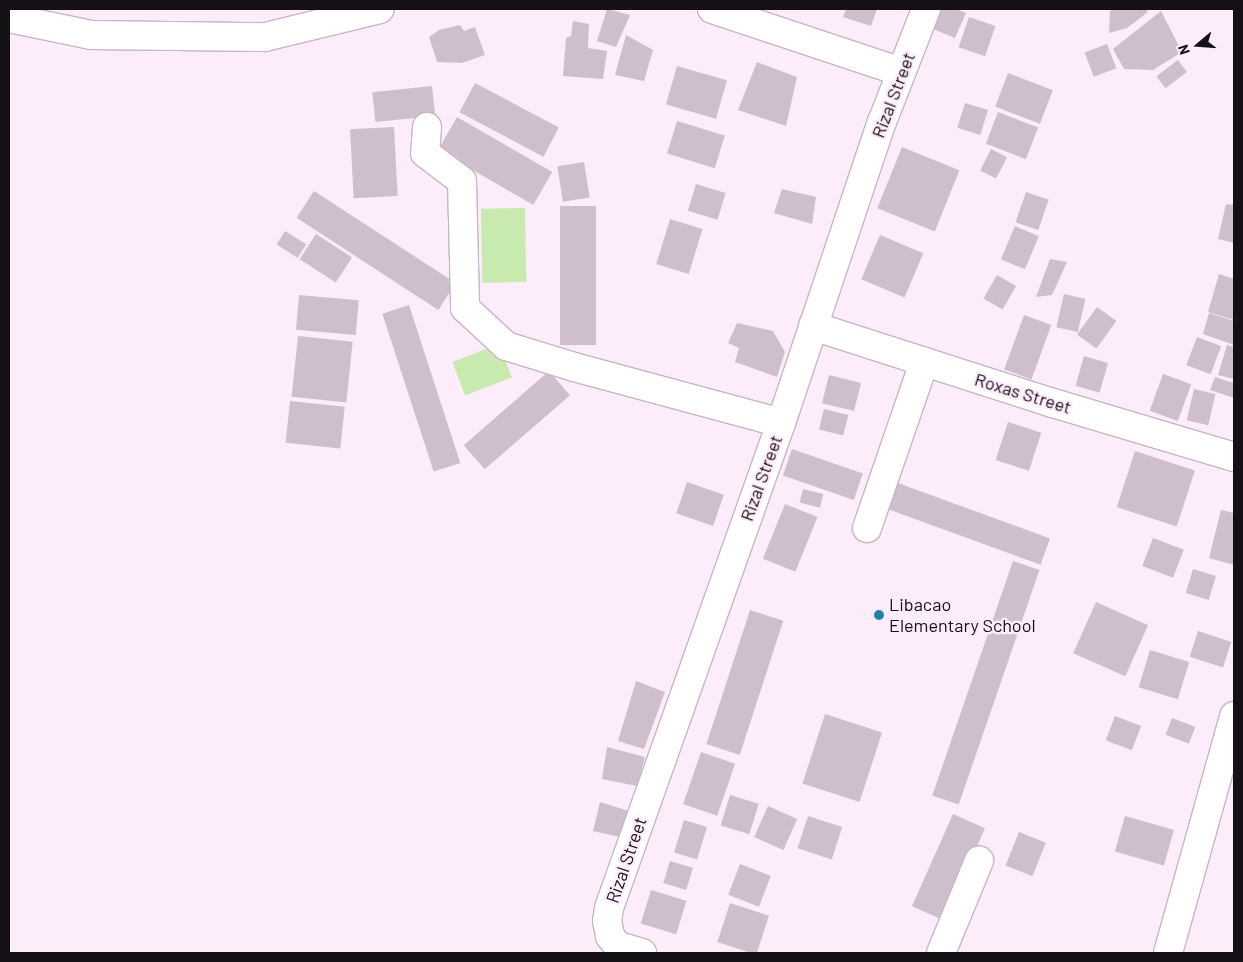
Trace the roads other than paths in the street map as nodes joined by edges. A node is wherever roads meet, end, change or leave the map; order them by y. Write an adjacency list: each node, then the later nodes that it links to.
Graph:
1 (380, 9): 4 (street)
2 (926, 9): 5 (street, Rizal Street)
3 (728, 11): 5 (street)
4 (9, 18)
5 (901, 72): 7 (street, Rizal Street)
6 (426, 127): 9 (street)
7 (813, 326): 8 (street, Roxas Street); 9 (street, Rizal Street)
8 (924, 362): 10 (street, Roxas Street); 11 (street)
9 (781, 424): 14 (street, Rizal Street)
10 (1234, 457)
11 (868, 528)
12 (1234, 716): 16 (street)
13 (979, 861): 15 (street)
14 (625, 951)
15 (940, 953)
16 (1168, 953)

